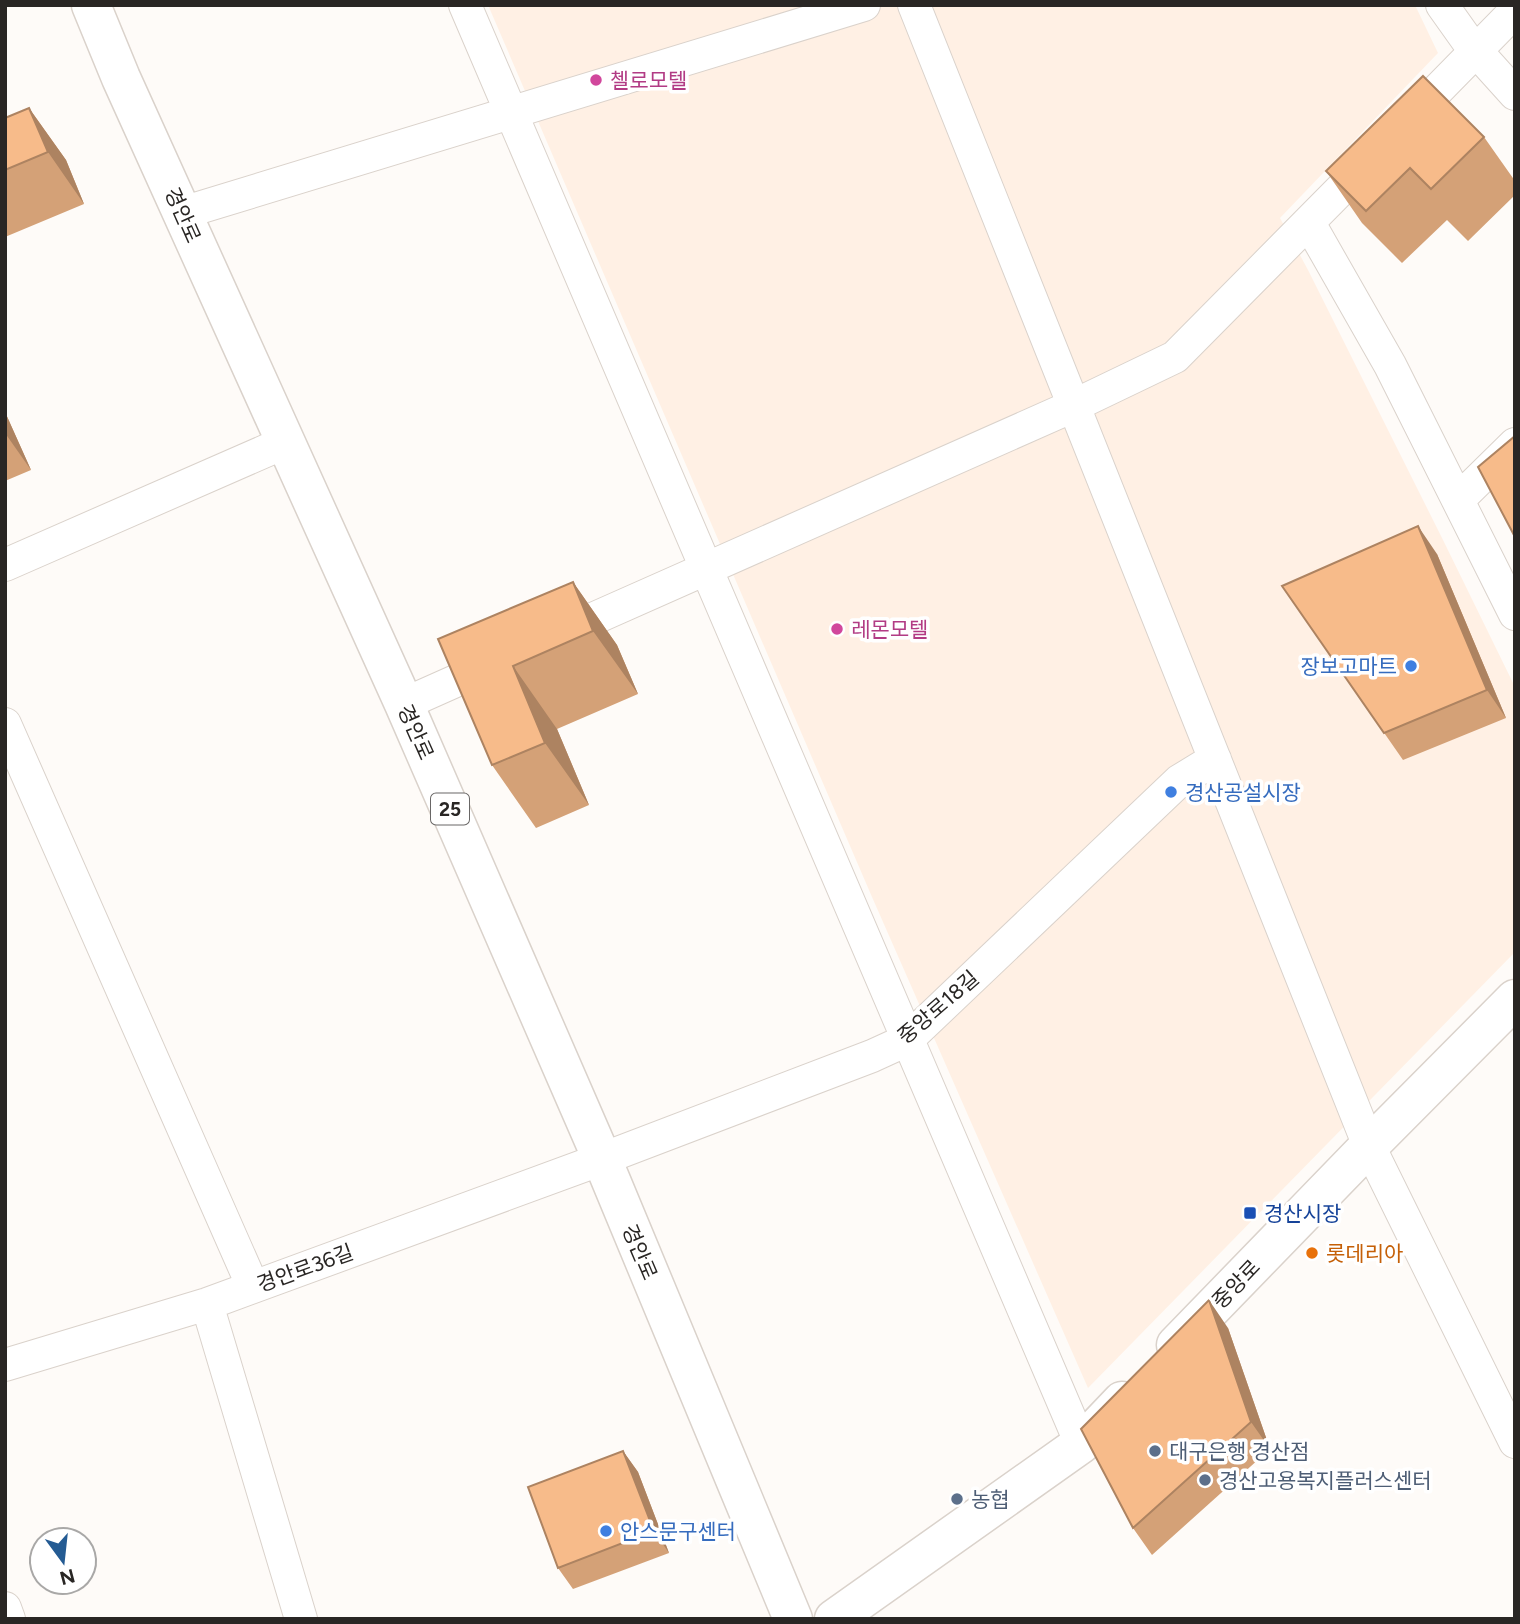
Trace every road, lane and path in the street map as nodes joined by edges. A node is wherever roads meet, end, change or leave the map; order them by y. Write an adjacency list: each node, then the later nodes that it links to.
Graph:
1 (91, 5): 10 (main road, 경안로 / 25)
2 (465, 5): 9 (street)
3 (864, 5): 9 (street)
4 (914, 5): 12 (street)
5 (1442, 5): 7 (street)
6 (1515, 11): 7 (street)
7 (1476, 50): 8 (street); 11 (street)
8 (1515, 93)
9 (511, 114): 10 (street); 17 (street)
10 (182, 213): 13 (main road, 경안로 / 25)
11 (1308, 223): 12 (street); 15 (street)
12 (1073, 406): 17 (street); 21 (street)
13 (286, 442): 16 (street); 19 (main road, 경안로 / 25)
14 (1515, 444): 15 (street)
15 (1458, 500): 18 (street)
16 (5, 565)
17 (706, 568): 19 (street); 23 (street)
18 (1515, 614)
19 (404, 704): 25 (main road, 경안로 / 25)
20 (5, 724): 26 (street)
21 (1215, 759): 23 (street, 중앙로18길); 24 (street)
22 (1515, 999): 24 (main road, 중앙로)
23 (907, 1040): 25 (street, 중앙로18길); 30 (street)
24 (1369, 1146): 29 (street); 30 (main road, 중앙로)
25 (601, 1159): 26 (street, 경안로36길); 34 (main road, 경안로 / 25)
26 (253, 1287): 27 (street, 경안로36길)
27 (207, 1304): 28 (street, 경안로36길); 33 (street)
28 (5, 1365)
29 (1515, 1442)
30 (1081, 1444): 35 (main road, 중앙로)
31 (5, 1608): 32 (street)
32 (9, 1619)
33 (301, 1619)
34 (793, 1619)
35 (834, 1619)

